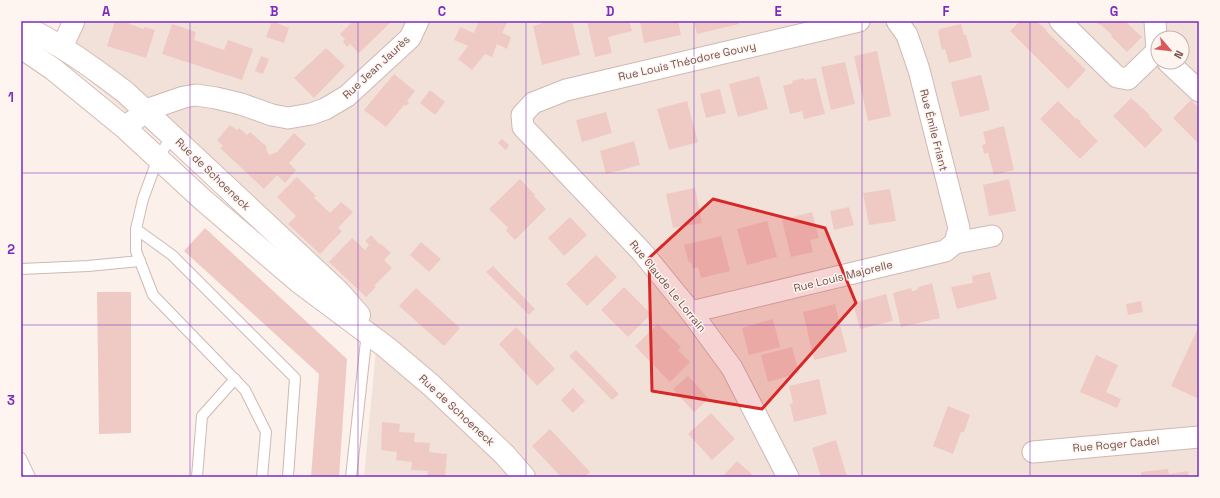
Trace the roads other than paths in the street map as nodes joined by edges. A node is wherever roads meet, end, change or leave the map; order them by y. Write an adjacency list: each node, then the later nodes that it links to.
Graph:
1 (74, 21): 9 (street)
2 (418, 21): 13 (street, Rue Jean Jaurès)
3 (858, 21): 7 (street, Rue Louis Théodore Gouvy)
4 (897, 21): 20 (street, Rue Émile Friant)
5 (1060, 21): 10 (street)
6 (21, 25): 9 (main road, Rue de Schoeneck)
7 (827, 25): 14 (street, Rue Louis Théodore Gouvy)
8 (21, 47): 15 (main road, Rue de Schoeneck)
9 (62, 47): 13 (main road, Rue de Schoeneck)
10 (1150, 63)
11 (1177, 70): 12 (street)
12 (1199, 91)
13 (147, 112): 15 (street, Rue Jean Jaurès); 16 (main road, Rue de Schoeneck)
14 (522, 114): 23 (street, Rue Claude Le Lorrain)
15 (124, 127): 17 (main road, Rue de Schoeneck)
16 (172, 136): 17 (lane); 24 (main road, Rue de Schoeneck)
17 (158, 158): 18 (lane); 24 (main road, Rue de Schoeneck)
18 (136, 229): 21 (lane); 32 (lane)
19 (992, 236): 20 (street, Rue Louis Majorelle)
20 (955, 243): 23 (street, Rue Louis Majorelle)
21 (140, 261): 22 (lane); 25 (lane)
22 (21, 268)
23 (691, 312): 35 (street, Rue Claude Le Lorrain)
24 (367, 329): 33 (lane); 34 (main road, Rue de Schoeneck)
25 (235, 379): 30 (lane); 31 (lane)
26 (1199, 437): 27 (street, Rue Roger Cadel)
27 (1033, 452)
28 (21, 458): 29 (lane)
29 (30, 477)
30 (197, 477)
31 (262, 477)
32 (288, 477)
33 (351, 477)
34 (524, 477)
35 (788, 477)

